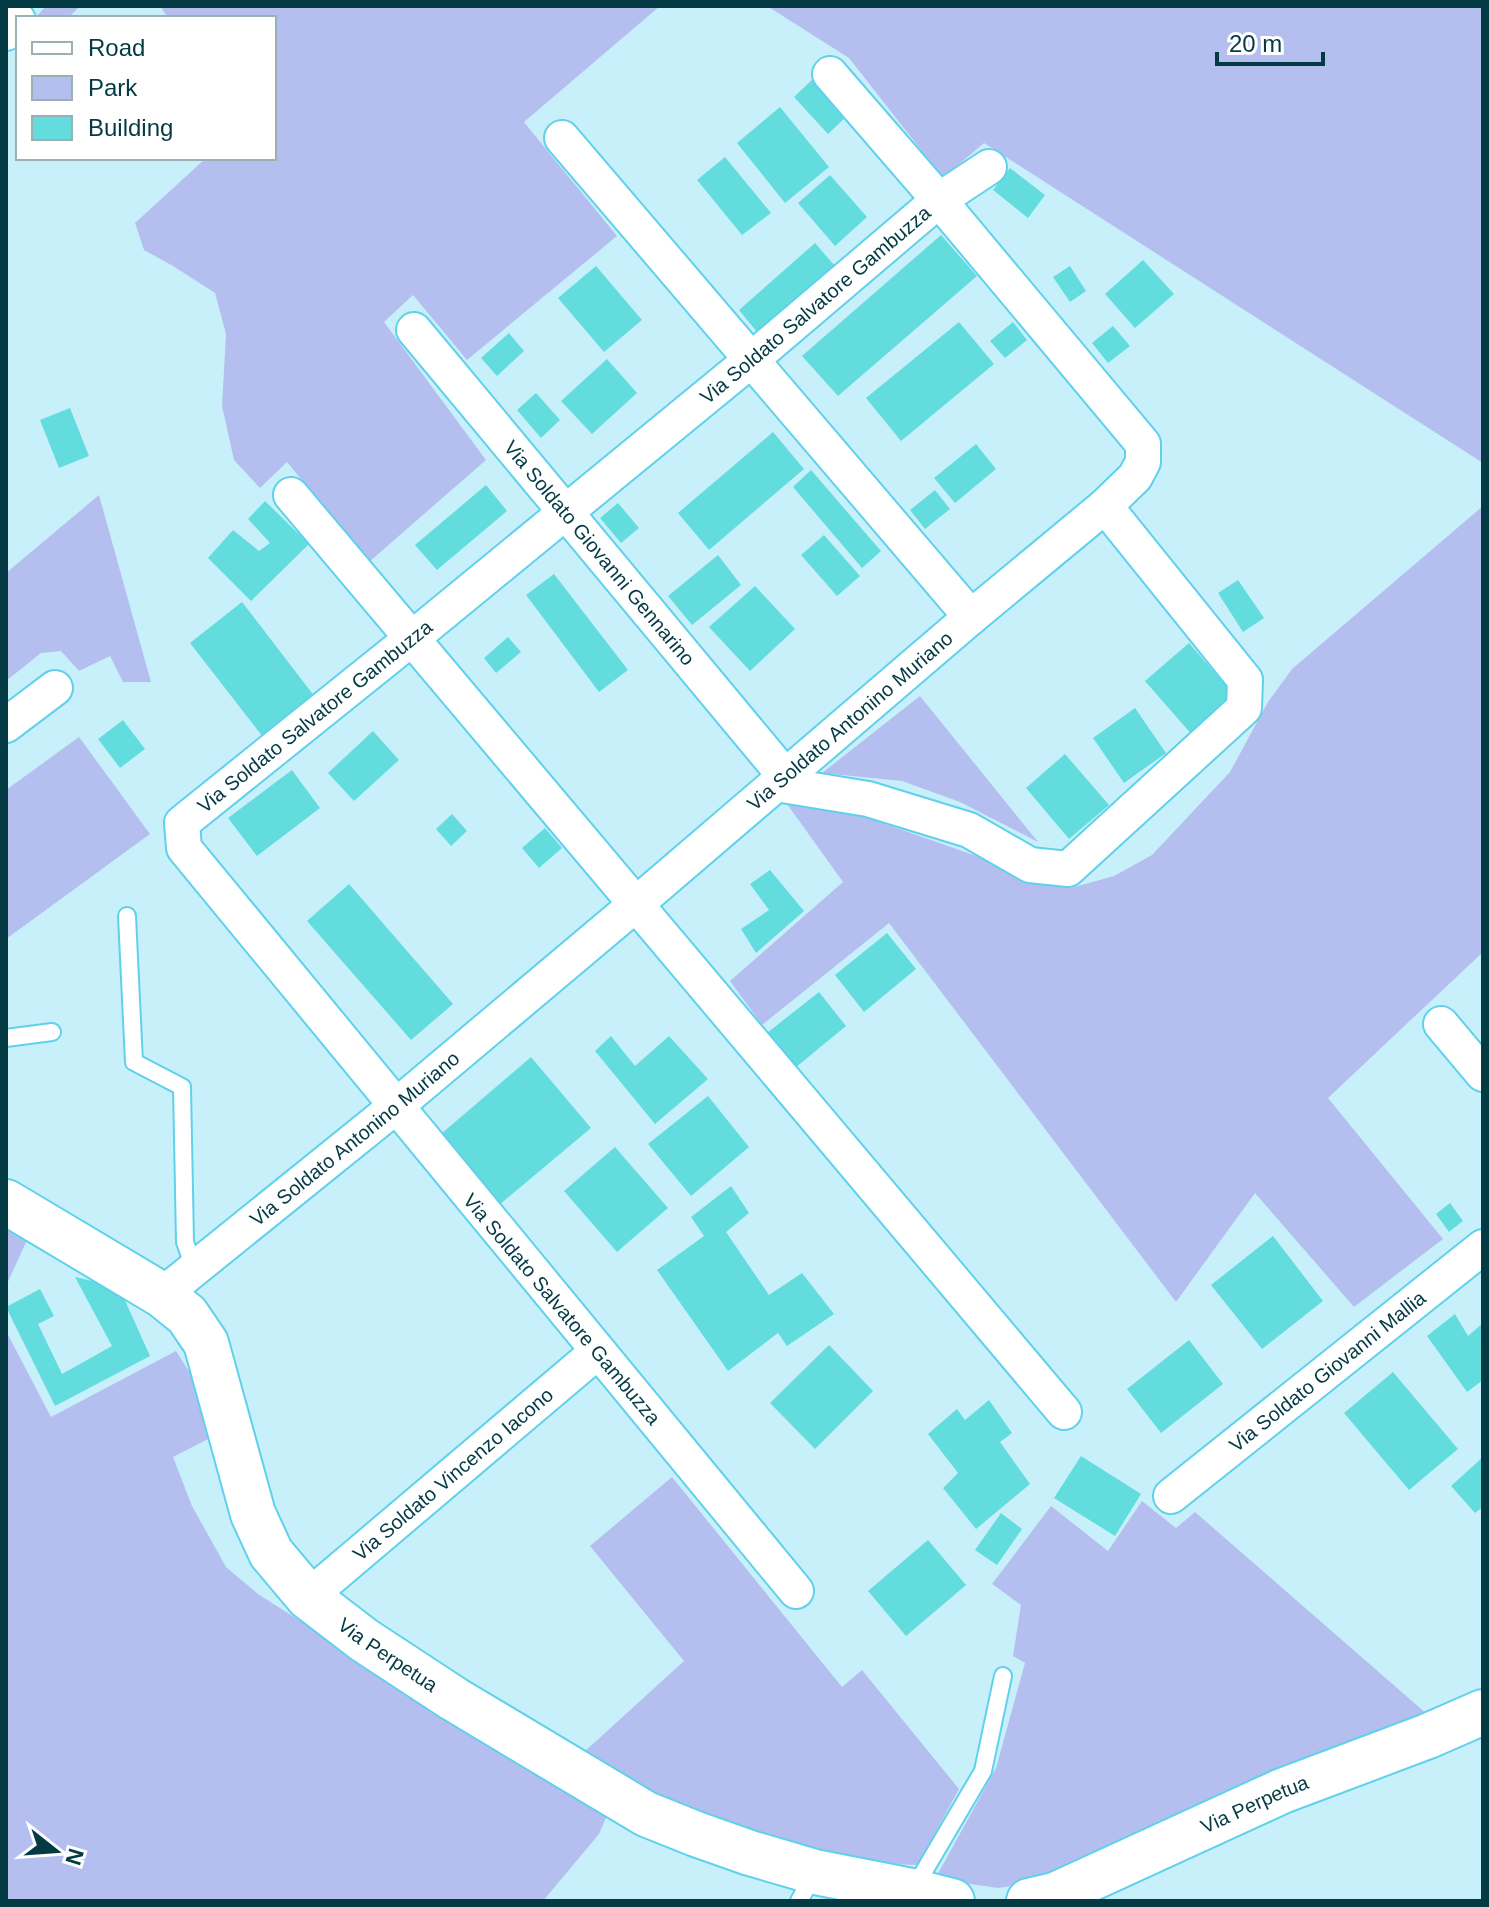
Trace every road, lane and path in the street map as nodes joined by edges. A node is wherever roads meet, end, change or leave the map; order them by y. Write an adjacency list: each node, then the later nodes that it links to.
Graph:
1 (830, 74): 4 (street, Via Soldato Antonino Muriano)
2 (562, 138): 6 (street)
3 (989, 167): 4 (street, Via Soldato Salvatore Gambuzza)
4 (939, 200): 6 (street, Via Soldato Salvatore Gambuzza); 8 (street, Via Soldato Antonino Muriano)
5 (414, 330): 9 (street, Via Soldato Giovanni Gennarino)
6 (751, 360): 9 (street, Via Soldato Salvatore Gambuzza); 10 (street)
7 (291, 495): 11 (street)
8 (1105, 506): 10 (street, Via Soldato Antonino Muriano); 14 (street)
9 (565, 512): 11 (street, Via Soldato Salvatore Gambuzza); 14 (street, Via Soldato Giovanni Gennarino)
10 (971, 617): 14 (street, Via Soldato Antonino Muriano)
11 (411, 639): 15 (street); 21 (street, Via Soldato Salvatore Gambuzza)
12 (55, 688): 13 (street)
13 (6, 725)
14 (781, 780): 15 (street, Via Soldato Antonino Muriano)
15 (635, 905): 21 (street, Via Soldato Antonino Muriano); 26 (street)
16 (127, 916): 24 (lane)
17 (1441, 1024): 20 (street)
18 (52, 1032): 19 (lane)
19 (6, 1038)
20 (1483, 1074)
21 (395, 1107): 24 (street, Via Soldato Antonino Muriano); 25 (street, Via Soldato Salvatore Gambuzza)
22 (6, 1202): 24 (street, Via Perpetua)
23 (1483, 1247): 27 (street, Via Soldato Giovanni Mallia)
24 (178, 1282): 29 (street, Via Perpetua)
25 (597, 1352): 28 (street, Via Soldato Salvatore Gambuzza); 29 (street, Via Soldato Vincenzo Iacono)
26 (1064, 1412)
27 (1171, 1496)
28 (796, 1591)
29 (308, 1597): 32 (street, Via Perpetua)
30 (1003, 1676): 33 (lane)
31 (1483, 1712): 34 (street, Via Perpetua)
32 (807, 1887): 33 (street, Via Perpetua)
33 (932, 1896)
34 (1029, 1901)

